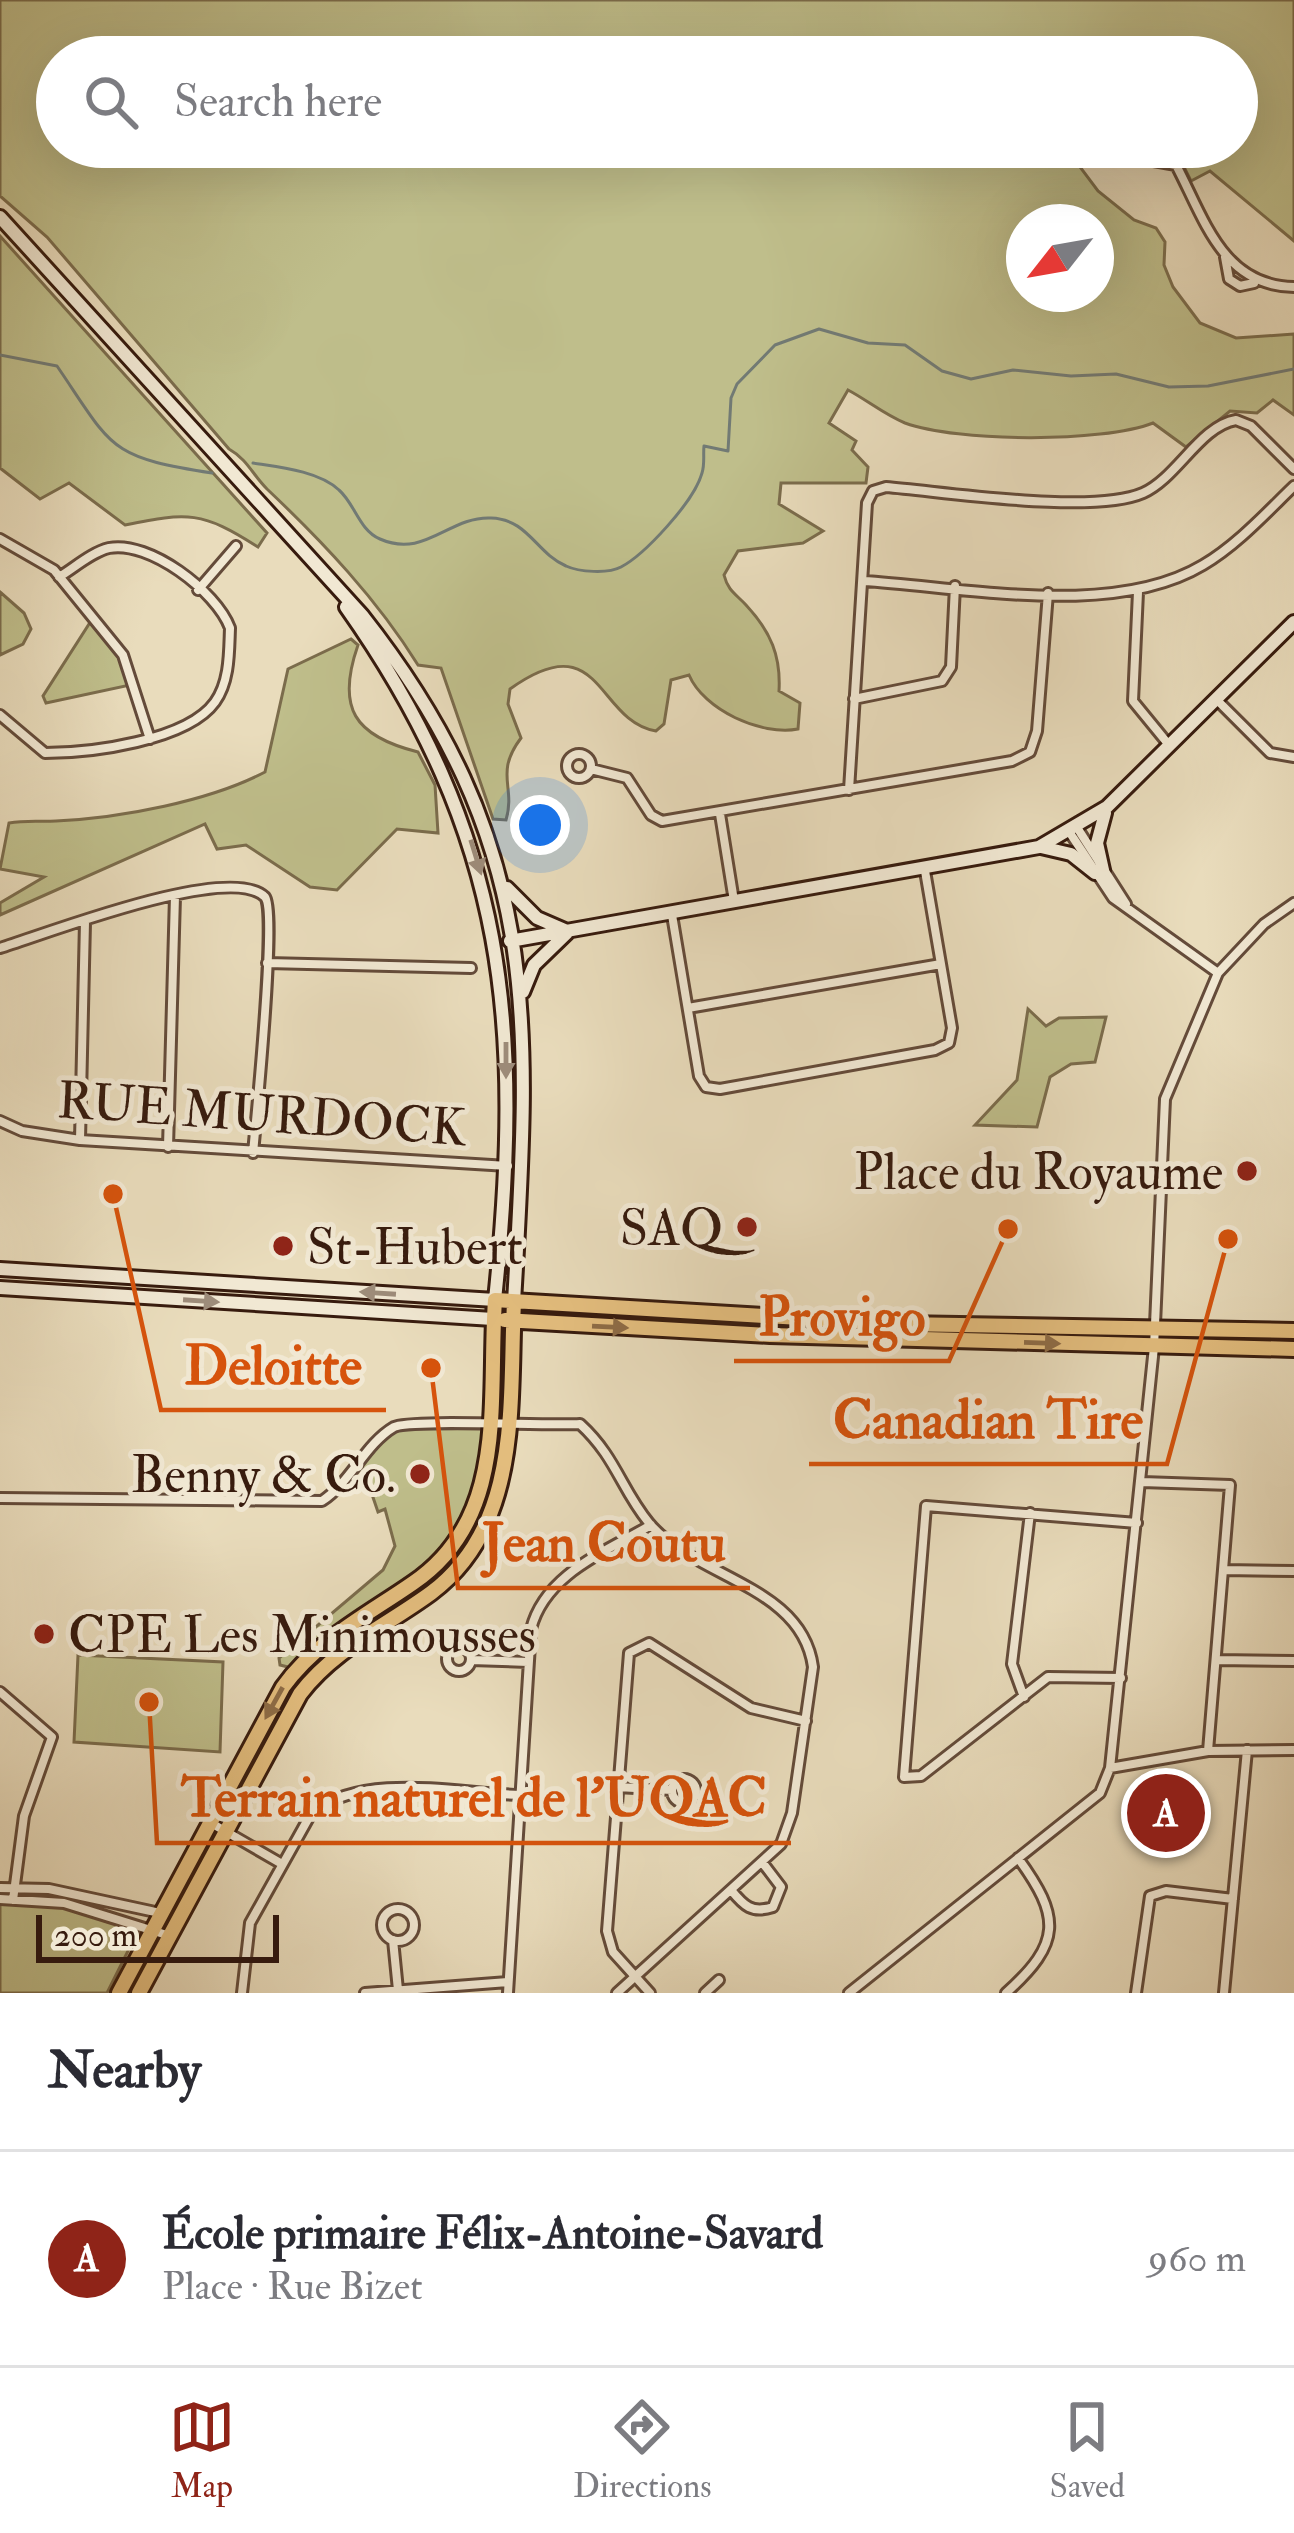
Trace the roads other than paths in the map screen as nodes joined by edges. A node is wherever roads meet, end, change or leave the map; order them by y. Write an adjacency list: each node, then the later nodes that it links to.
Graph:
1 (1178, 168): 3 (street)
2 (0, 217): 10 (main road)
3 (1294, 287)
4 (1294, 469): 9 (street)
5 (1294, 486): 13 (street)
6 (0, 539): 8 (street)
7 (236, 546): 12 (street)
8 (59, 577): 12 (street); 19 (street)
9 (863, 581): 11 (street); 16 (street)
10 (328, 582): 30 (main road); 38 (main road, one-way to 38)
11 (955, 586): 14 (street); 16 (street)
12 (198, 590): 19 (street)
13 (1138, 592): 14 (street); 20 (street)
14 (1048, 593): 23 (street)
15 (1294, 622): 17 (main road)
16 (854, 699): 23 (street)
17 (1216, 699): 20 (main road); 21 (street)
18 (0, 715): 19 (street)
19 (150, 739)
20 (1169, 745): 24 (main road)
21 (1294, 757)
22 (591, 769): 25 (street)
23 (849, 790): 25 (street)
24 (1107, 807): 26 (main road); 29 (main road)
25 (720, 814): 33 (street)
26 (1074, 831): 27 (main road); 29 (street)
27 (1040, 847): 28 (main road); 29 (main road)
28 (925, 872): 33 (main road); 41 (street)
29 (1099, 872): 43 (street)
30 (502, 881): 36 (main road); 37 (main road)
31 (175, 896): 35 (street); 40 (street); 48 (street)
32 (1294, 903): 43 (street)
33 (735, 905): 34 (main road)
34 (672, 915): 36 (main road); 45 (street)
35 (86, 922): 39 (street); 47 (street)
36 (568, 932): 37 (main road); 44 (main road)
37 (515, 940): 38 (main road); 44 (main road)
38 (497, 944): 50 (main road, one-way to 50)
39 (0, 948)
40 (267, 963): 42 (street); 49 (street)
41 (941, 964): 45 (street); 45 (street)
42 (471, 968)
43 (1218, 973): 58 (street)
44 (522, 994): 51 (main road)
45 (688, 1008)
46 (0, 1121): 47 (street, RUE MURDOCK)
47 (80, 1140): 48 (street, RUE MURDOCK)
48 (168, 1147): 49 (street, RUE MURDOCK)
49 (253, 1153): 50 (street, RUE MURDOCK)
50 (504, 1166): 51 (street, RUE MURDOCK); 54 (main road)
51 (522, 1167): 55 (main road)
52 (0, 1269): 54 (main road, one-way to 52)
53 (0, 1288): 56 (main road, one-way to 56)
54 (495, 1300): 55 (main road); 56 (main road)
55 (514, 1302): 57 (main road); 58 (main road)
56 (494, 1319): 57 (main road); 62 (main road)
57 (513, 1321): 60 (main road, one-way to 60); 63 (main road)
58 (1156, 1328): 59 (main road); 60 (street)
59 (1294, 1331)
60 (1154, 1347): 61 (main road); 64 (street)
61 (1294, 1348)
62 (490, 1426): 63 (street); 65 (street); 86 (main road, one-way to 86)
63 (508, 1428): 68 (street); 87 (main road)
64 (1142, 1482): 67 (street); 69 (street)
65 (0, 1498)
66 (1030, 1513): 67 (street); 77 (street); 77 (street)
67 (1137, 1522): 75 (street)
68 (650, 1525): 74 (street); 78 (street)
69 (1223, 1570): 70 (street); 72 (street)
70 (1294, 1571)
71 (471, 1660): 74 (street)
72 (1216, 1660): 73 (street); 81 (street)
73 (1294, 1661)
74 (528, 1663): 85 (street)
75 (1121, 1678): 77 (street); 82 (street)
76 (0, 1693): 93 (street)
77 (1024, 1697)
78 (806, 1721): 83 (street); 89 (street)
79 (1246, 1750): 80 (street); 81 (street); 95 (street)
80 (1294, 1750)
81 (1208, 1751): 82 (street)
82 (1110, 1768): 88 (street)
83 (617, 1787): 84 (street); 100 (street)
84 (672, 1790)
85 (520, 1795): 90 (street); 102 (street)
86 (210, 1822): 87 (street); 96 (main road)
87 (226, 1831): 90 (street); 98 (main road)
88 (1018, 1858): 104 (street); 112 (street)
89 (762, 1862): 92 (street); 92 (street)
90 (282, 1864): 107 (street)
91 (0, 1888): 93 (street)
92 (731, 1890): 100 (street)
93 (13, 1894): 94 (street); 96 (street); 97 (street)
94 (0, 1899)
95 (1233, 1899): 113 (street); 114 (street)
96 (162, 1913): 97 (main road); 98 (street)
97 (153, 1930): 98 (street); 105 (main road)
98 (173, 1930): 106 (main road)
99 (393, 1940): 99 (street); 103 (street)
100 (635, 1976): 109 (street); 110 (street)
101 (719, 1980): 111 (street)
102 (508, 1988): 103 (street)
103 (398, 1990): 108 (street)
104 (1008, 1992)
105 (119, 1993)
106 (140, 1993)
107 (242, 1993)
108 (365, 1993)
109 (617, 1993)
110 (650, 1993)
111 (705, 1993)
112 (849, 1993)
113 (1136, 1993)
114 (1224, 1993)

